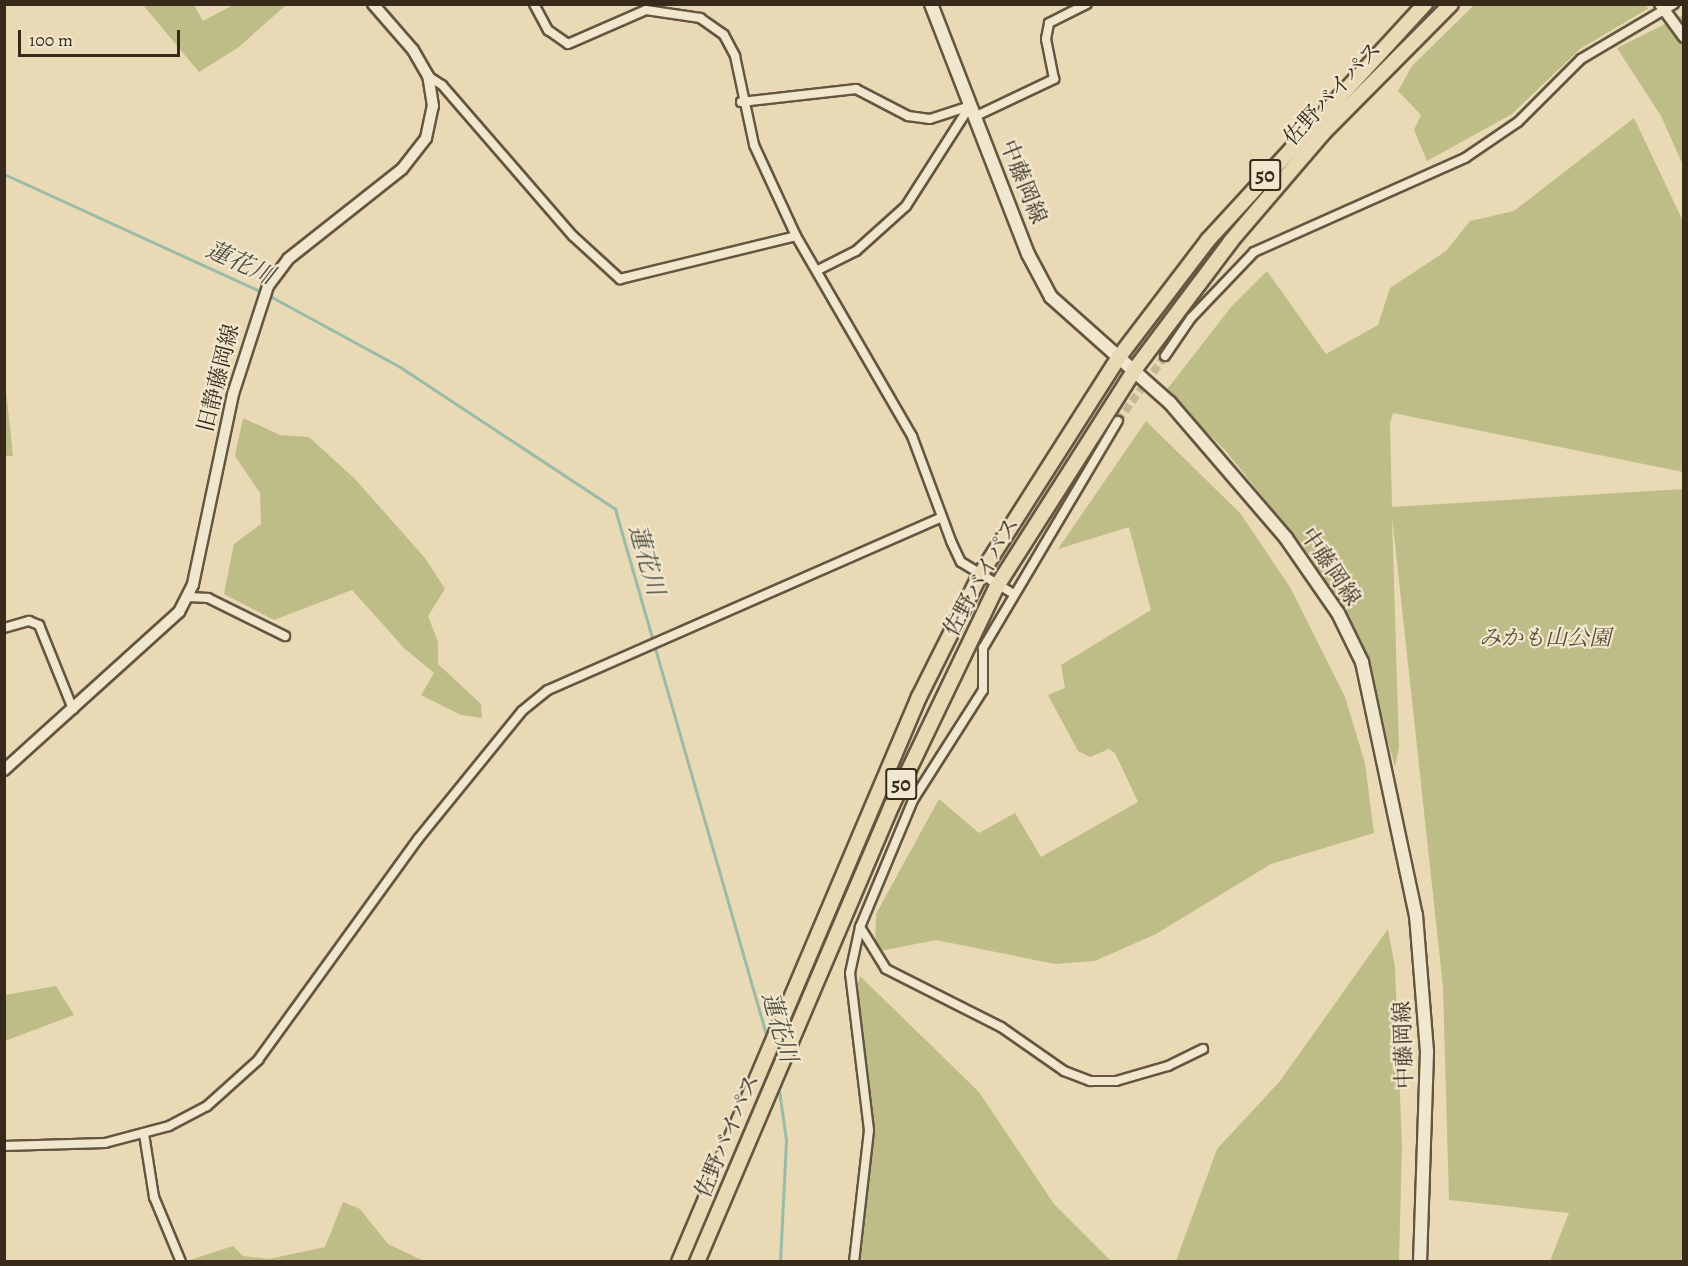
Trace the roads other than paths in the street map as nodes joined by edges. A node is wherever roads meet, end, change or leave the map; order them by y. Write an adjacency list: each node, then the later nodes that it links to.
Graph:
1 (373, 4): 10 (street, 旧静藤岡線)
2 (534, 4): 11 (street)
3 (931, 4): 12 (main road, 中藤岡線)
4 (1087, 4): 12 (street)
5 (1425, 4): 16 (highway, 佐野バイパス / 50)
6 (1451, 4): 17 (highway, 佐野バイパス / 50)
7 (1674, 4): 8 (street)
8 (1662, 8): 9 (street); 15 (street)
9 (1683, 37)
10 (428, 76): 13 (street); 23 (street, 旧静藤岡線)
11 (741, 102): 12 (street); 13 (street)
12 (972, 112): 14 (street); 16 (main road, 中藤岡線)
13 (796, 236): 14 (street)
14 (818, 270): 19 (street)
15 (1165, 356)
16 (1119, 357): 17 (main road, 中藤岡線); 20 (highway, 佐野バイパス / 50)
17 (1135, 369): 21 (highway, 佐野バイパス / 50); 36 (main road, 中藤岡線)
18 (1118, 421): 22 (street)
19 (942, 517): 20 (street); 30 (street)
20 (980, 575): 21 (street); 33 (highway, 佐野バイパス / 50)
21 (997, 586): 22 (street); 34 (highway, 佐野バイパス / 50)
22 (1012, 593): 28 (street)
23 (189, 597): 25 (street); 26 (street)
24 (4, 628): 26 (street)
25 (285, 636)
26 (73, 709): 27 (street)
27 (4, 770)
28 (860, 927): 29 (street); 35 (street)
29 (1203, 1049)
30 (144, 1134): 31 (street); 32 (street)
31 (4, 1146)
32 (181, 1262)
33 (679, 1262)
34 (697, 1262)
35 (854, 1262)
36 (1420, 1262)

